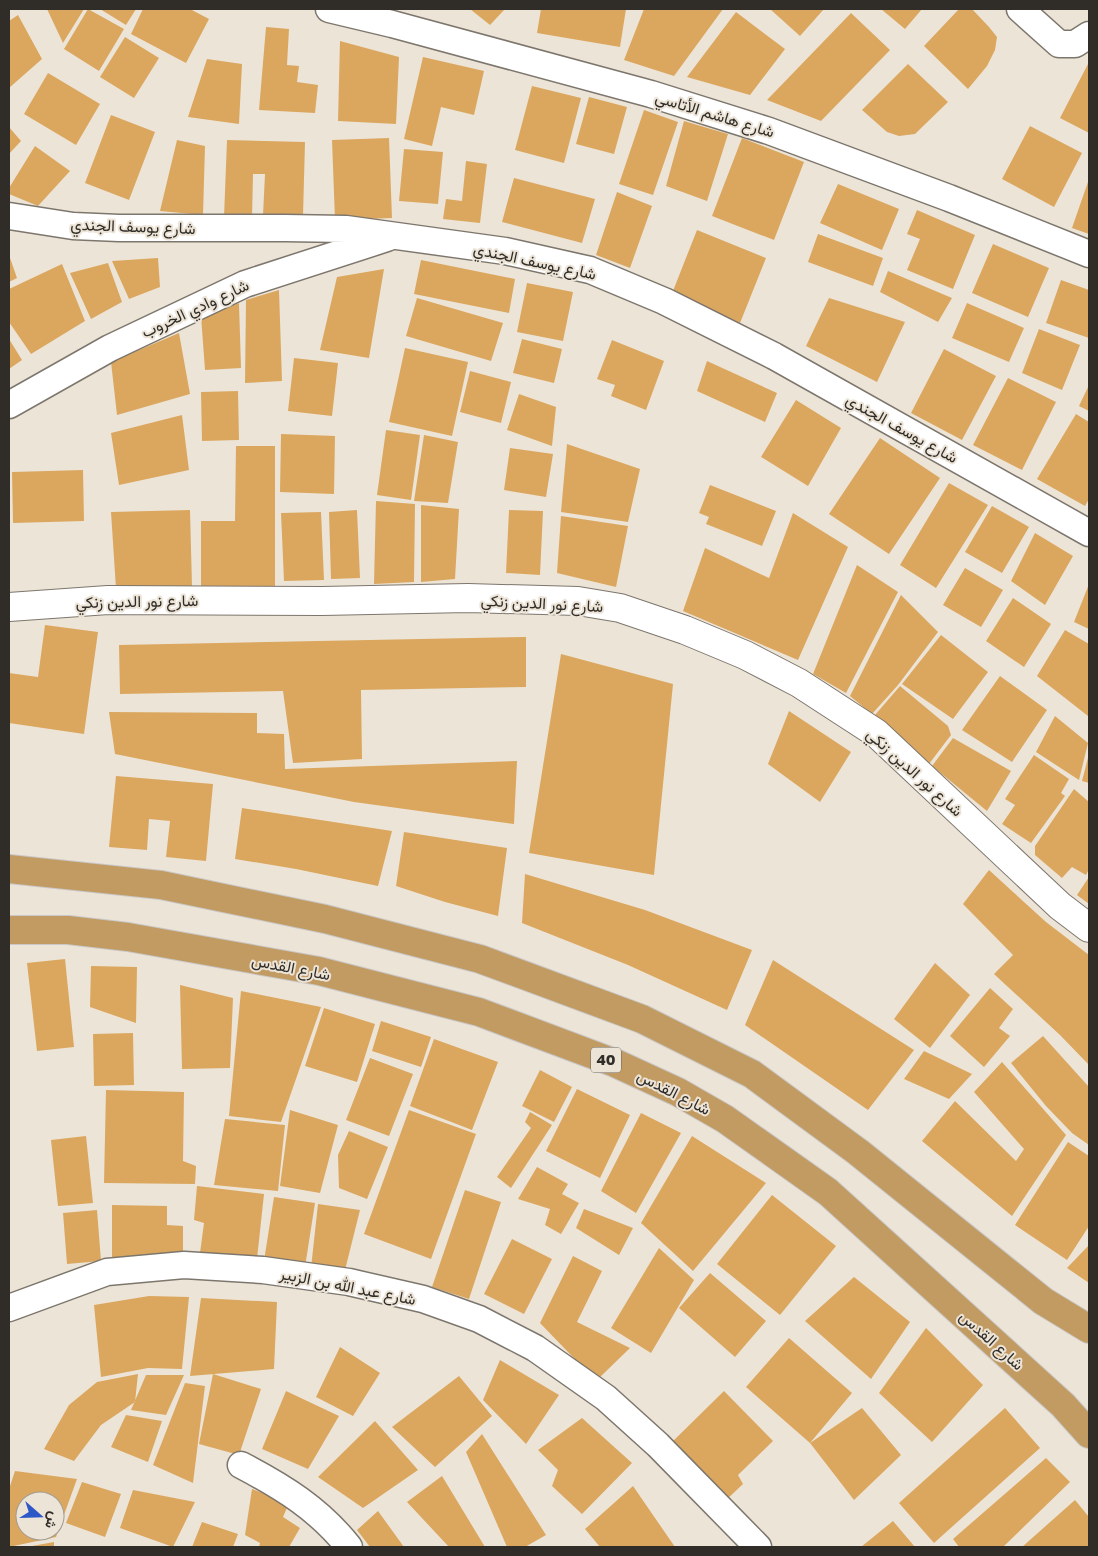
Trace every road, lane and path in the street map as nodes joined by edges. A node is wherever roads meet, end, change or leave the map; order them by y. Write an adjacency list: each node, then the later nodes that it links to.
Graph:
1 (329, 9): 3 (street, شارع هاشم الأتاسي)
2 (1020, 9): 4 (street)
3 (398, 16): 7 (street, شارع هاشم الأتاسي)
4 (1089, 35)
5 (9, 216): 6 (street, شارع يوسف الجندي)
6 (392, 236): 8 (street, شارع وادي الخروب); 9 (street, شارع يوسف الجندي)
7 (1089, 254)
8 (9, 406)
9 (1089, 534)
10 (9, 607): 12 (street, شارع نور الدين زنكي)
11 (9, 869): 15 (highway)
12 (1089, 928)
13 (9, 930): 16 (highway, شارع القدس / 40)
14 (9, 1308): 19 (street, شارع عبد الله بن الزبير)
15 (1089, 1329)
16 (1089, 1434)
17 (241, 1465): 18 (street)
18 (349, 1547)
19 (758, 1547)

